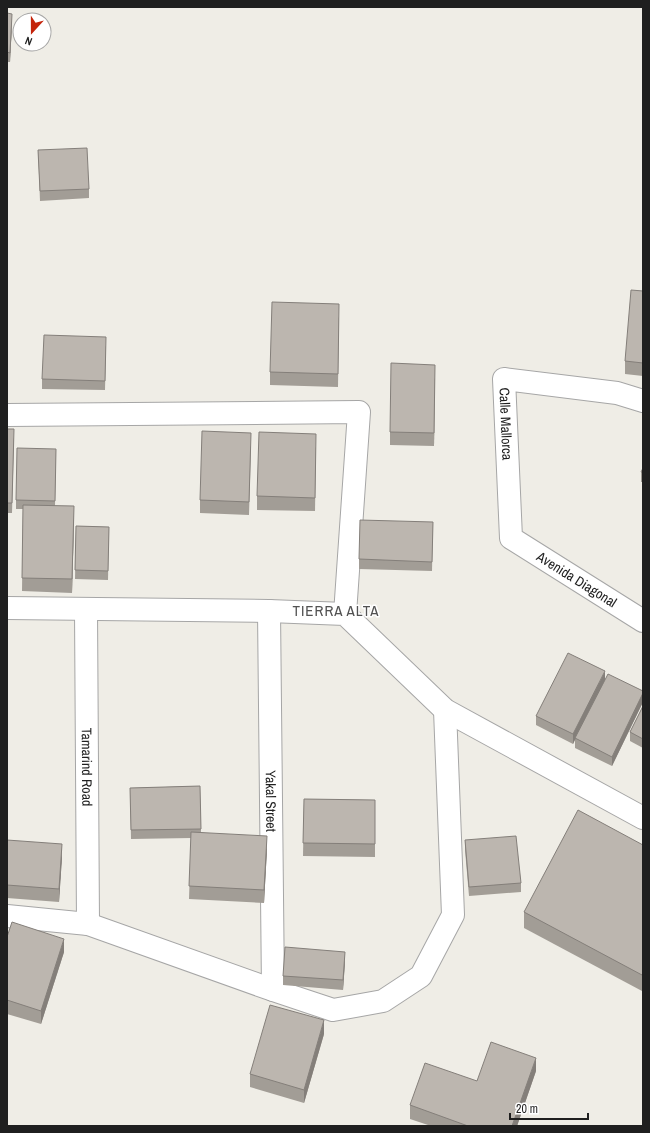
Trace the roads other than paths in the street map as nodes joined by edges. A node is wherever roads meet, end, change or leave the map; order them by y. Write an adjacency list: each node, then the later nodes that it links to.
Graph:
1 (643, 400): 3 (street, Calle Mallorca)
2 (7, 415): 7 (street)
3 (511, 538): 8 (street, Avenida Diagonal)
4 (7, 608): 5 (street)
5 (86, 610): 6 (street); 12 (street, Tamarind Road)
6 (269, 611): 7 (street); 13 (street, Yakal Street)
7 (345, 614): 9 (street)
8 (643, 621)
9 (445, 710): 10 (street); 13 (street)
10 (643, 818)
11 (7, 916): 12 (street)
12 (88, 924): 13 (street)
13 (273, 990)

